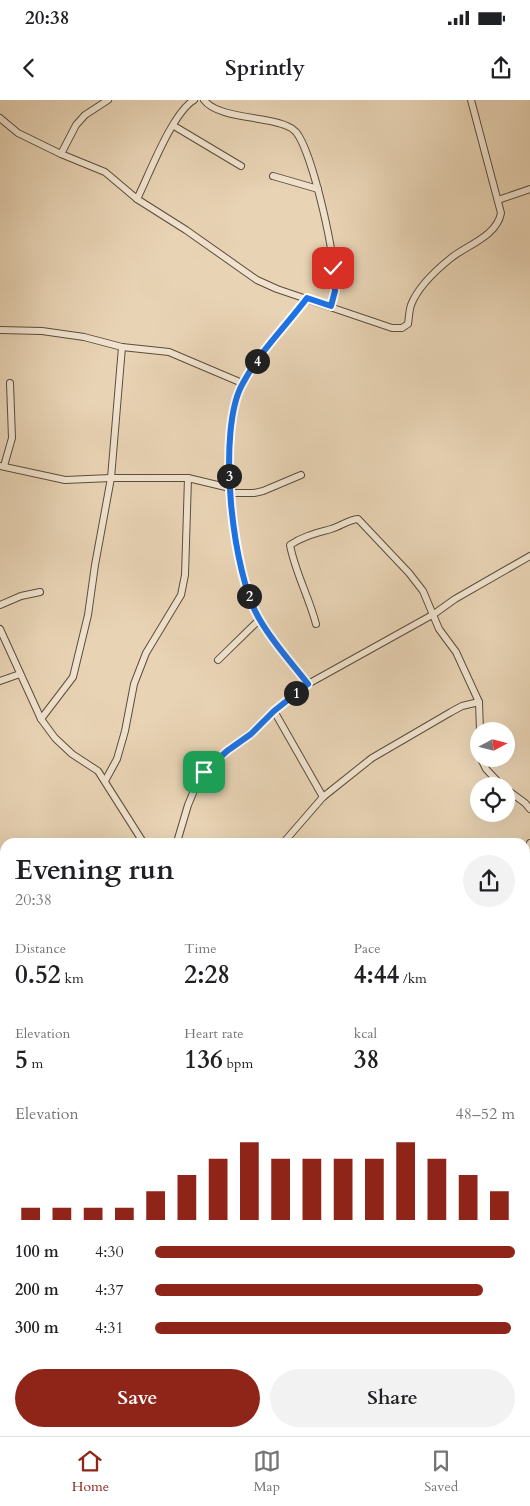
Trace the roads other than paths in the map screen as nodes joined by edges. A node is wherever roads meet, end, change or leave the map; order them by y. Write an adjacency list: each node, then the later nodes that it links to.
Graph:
1 (108, 100): 7 (street)
2 (194, 100): 6 (street)
3 (204, 100): 10 (street)
4 (471, 100): 13 (street)
5 (0, 118): 7 (street)
6 (174, 126): 8 (street); 12 (street)
7 (61, 154): 12 (street)
8 (241, 166)
9 (273, 176): 10 (street)
10 (318, 189): 15 (street)
11 (530, 190): 13 (street)
12 (136, 199): 14 (street)
13 (498, 200): 15 (street)
14 (307, 298): 15 (street); 19 (street)
15 (331, 306)
16 (0, 330): 17 (street)
17 (122, 347): 19 (street); 22 (street)
18 (10, 383): 20 (street)
19 (242, 384): 24 (street)
20 (2, 466): 22 (street)
21 (301, 475): 24 (street)
22 (111, 478): 23 (street); 38 (street)
23 (188, 478): 24 (street); 40 (street)
24 (230, 491): 29 (street)
25 (530, 556): 28 (street)
26 (40, 592): 27 (street)
27 (0, 605)
28 (434, 614): 30 (street); 35 (street); 36 (street)
29 (259, 620): 32 (street); 35 (street)
30 (316, 624)
31 (0, 629): 33 (street)
32 (218, 660)
33 (20, 674): 34 (street); 38 (street)
34 (0, 681)
35 (308, 684): 37 (street)
36 (479, 702): 39 (street); 42 (street)
37 (274, 711): 42 (street); 45 (street)
38 (41, 719): 40 (street)
39 (480, 722)
40 (105, 782): 44 (street)
41 (515, 796): 43 (street)
42 (323, 797): 46 (street)
43 (530, 809)
44 (140, 838)
45 (178, 838)
46 (287, 838)

